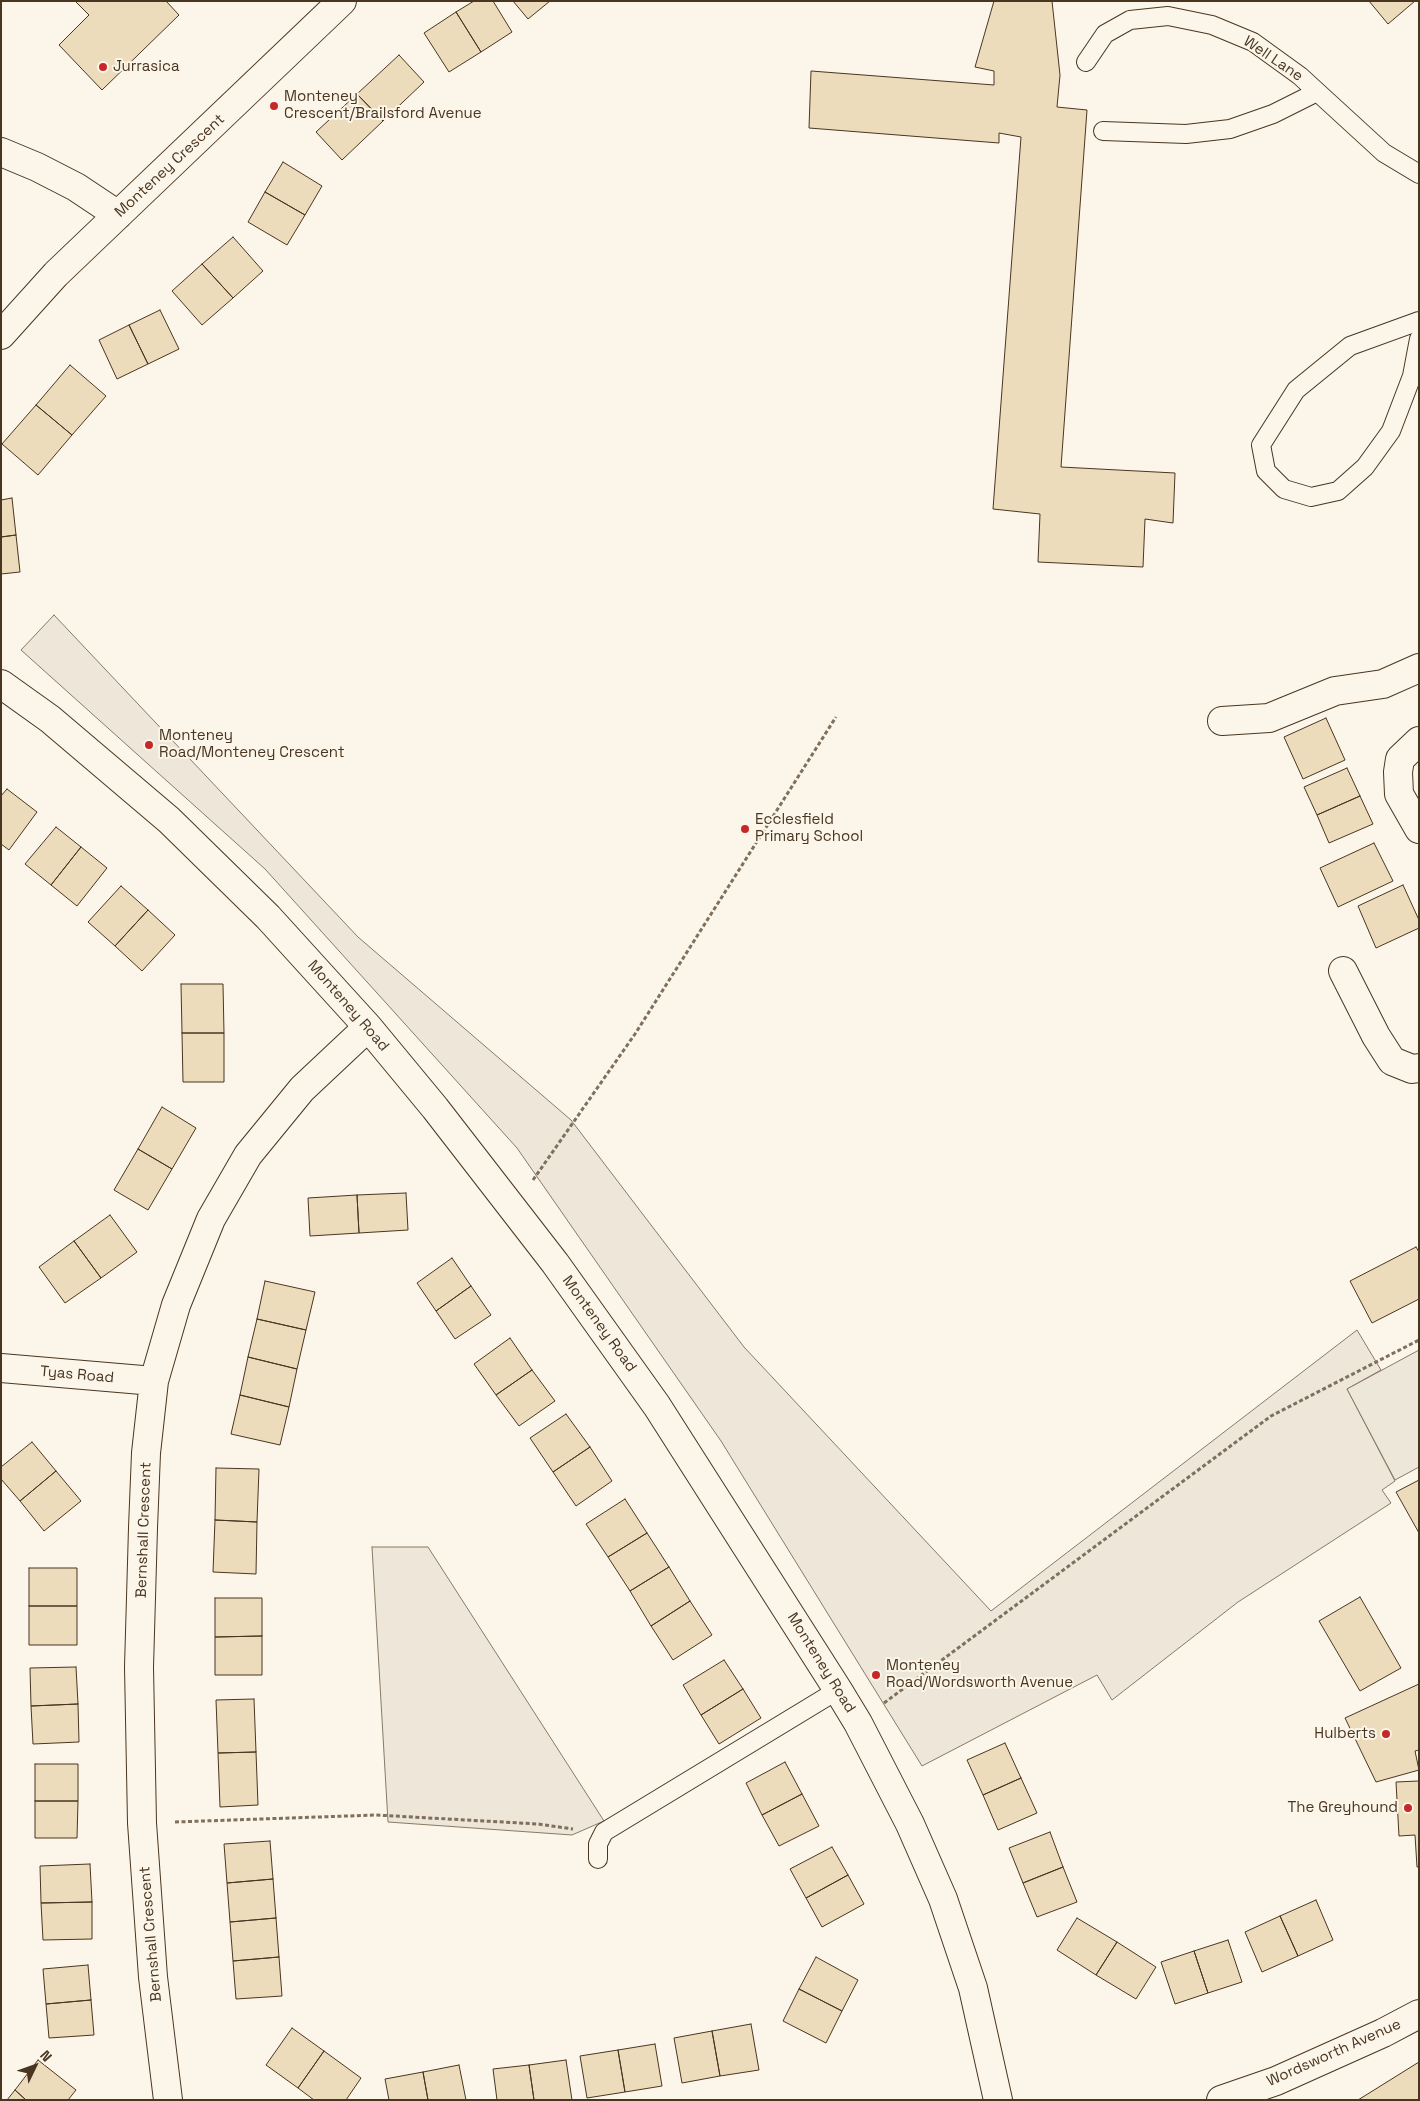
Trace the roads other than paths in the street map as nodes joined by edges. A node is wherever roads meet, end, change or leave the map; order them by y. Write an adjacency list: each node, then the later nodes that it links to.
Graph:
1 (342, 1): 7 (street, Monteney Crescent)
2 (1086, 62): 3 (lane, Well Lane)
3 (1317, 92): 4 (lane); 6 (lane, Well Lane)
4 (1103, 131)
5 (1, 152): 7 (street)
6 (1419, 174)
7 (118, 215): 9 (street, Monteney Crescent)
8 (1419, 321): 10 (lane)
9 (1, 335)
10 (1419, 339)
11 (1419, 668): 13 (street)
12 (1, 684): 17 (street, Monteney Road)
13 (1222, 721)
14 (1419, 741): 15 (street)
15 (1419, 830)
16 (1343, 971): 18 (street)
17 (368, 1027): 20 (street, Bernshall Crescent); 21 (street, Monteney Road)
18 (1419, 1068)
19 (1, 1368): 20 (street, Tyas Road)
20 (154, 1381): 24 (street, Bernshall Crescent)
21 (838, 1690): 22 (lane); 25 (street, Monteney Road)
22 (598, 1859)
23 (1419, 2014): 26 (street, Wordsworth Avenue)
24 (168, 2100)
25 (998, 2100)
26 (1221, 2100)

